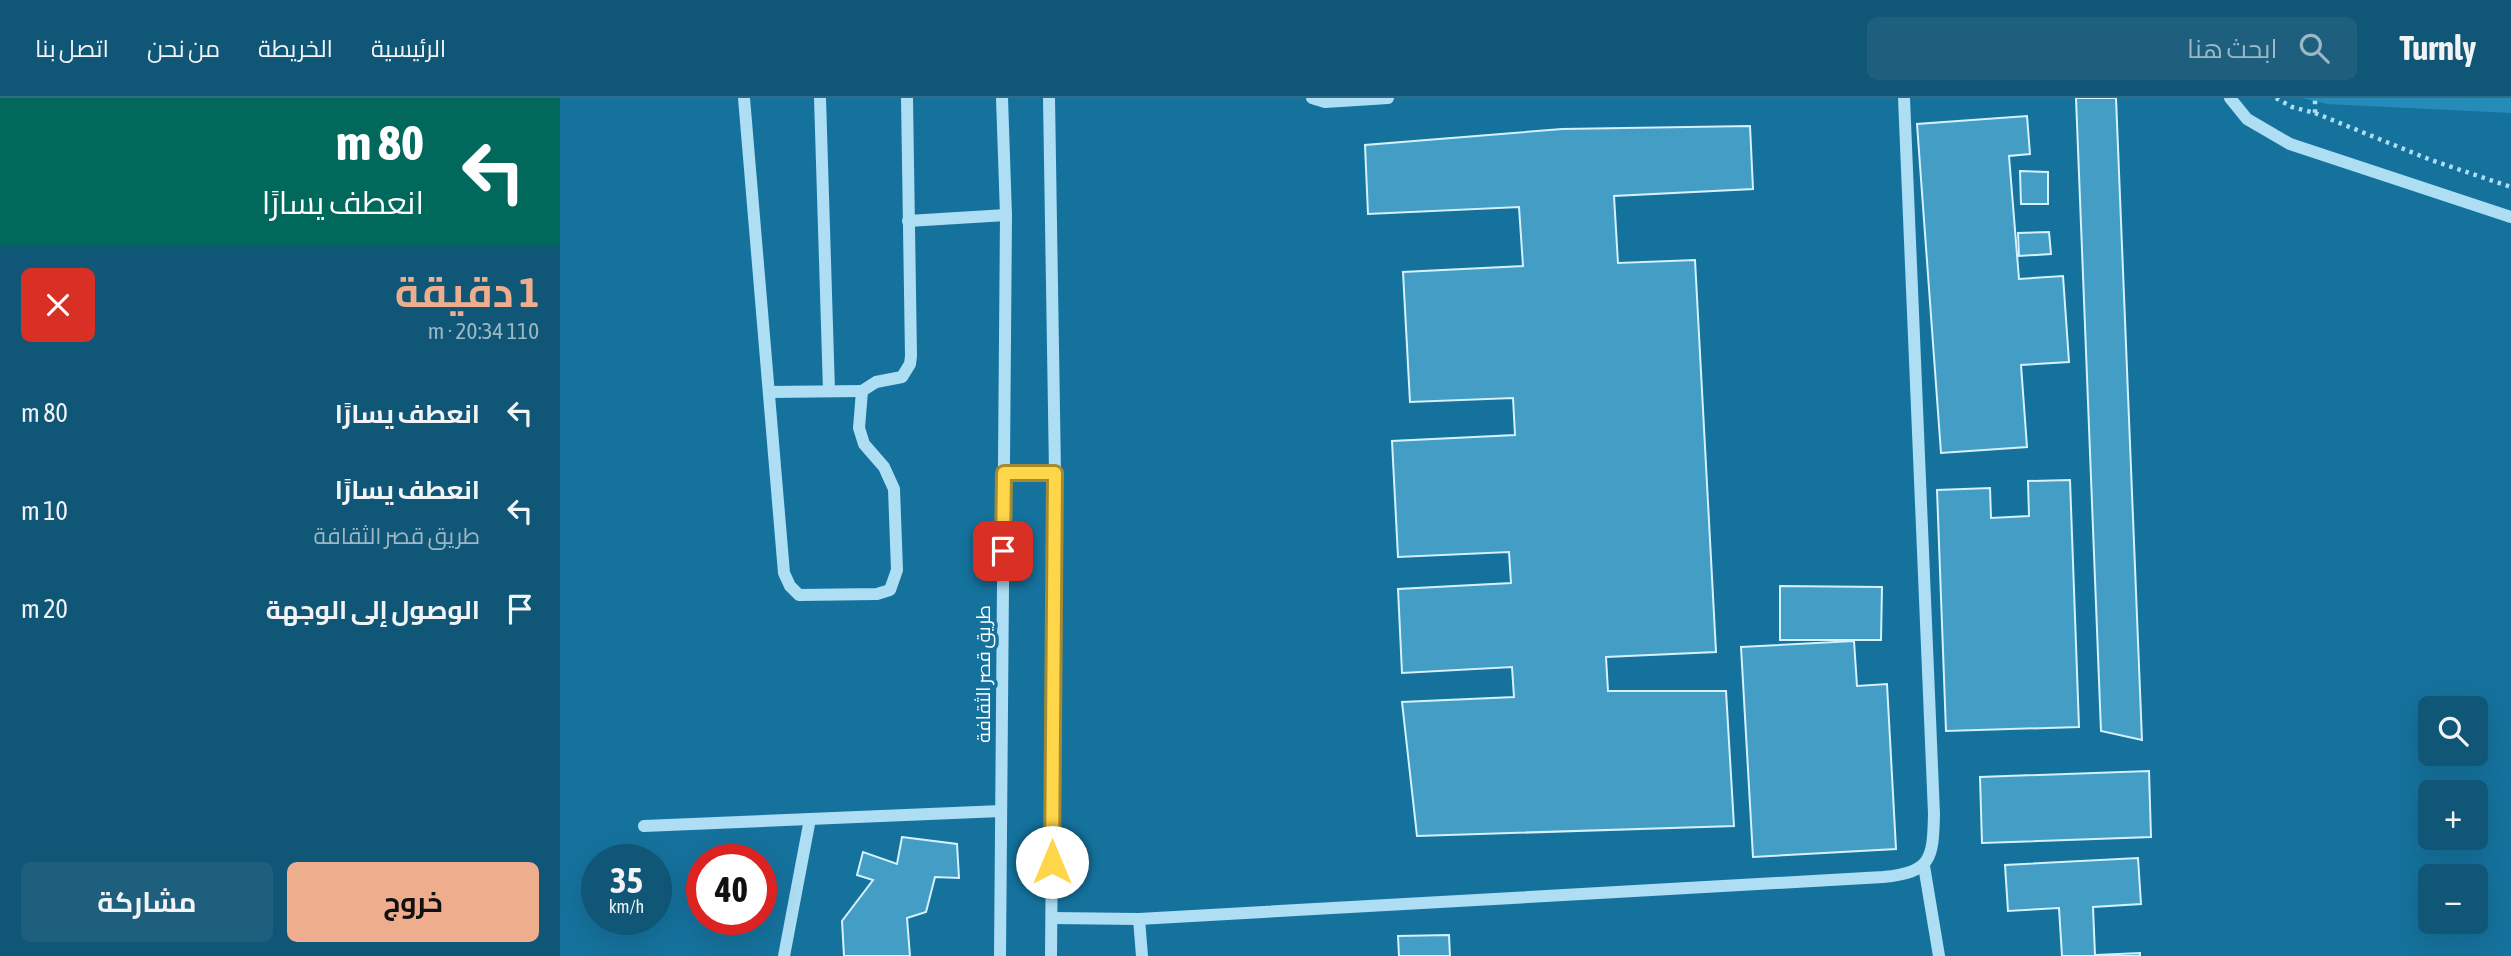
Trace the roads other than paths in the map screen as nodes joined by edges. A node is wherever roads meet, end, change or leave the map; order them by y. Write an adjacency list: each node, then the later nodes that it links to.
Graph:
1 (744, 98): 15 (street)
2 (820, 98): 13 (street)
3 (907, 98): 12 (street)
4 (1002, 98): 10 (street, طريق قصر الثقافة)
5 (1049, 98): 17 (street)
6 (1312, 98): 7 (street)
7 (1388, 98)
8 (1904, 98): 21 (street)
9 (2230, 98): 11 (street)
10 (1006, 215): 12 (street); 16 (street, طريق قصر الثقافة)
11 (2511, 217)
12 (908, 221): 14 (street)
13 (829, 391): 14 (street); 15 (street)
14 (862, 391): 15 (street)
15 (769, 392)
16 (1004, 473): 17 (street); 18 (street, طريق قصر الثقافة)
17 (1055, 473): 22 (street)
18 (1001, 811): 19 (street); 25 (street, طريق قصر الثقافة)
19 (810, 820): 20 (street); 24 (street)
20 (644, 827)
21 (1924, 866): 23 (street); 28 (street)
22 (1052, 918): 23 (street); 26 (street)
23 (1139, 919): 27 (street)
24 (784, 956)
25 (1000, 956)
26 (1051, 956)
27 (1142, 956)
28 (1939, 956)

